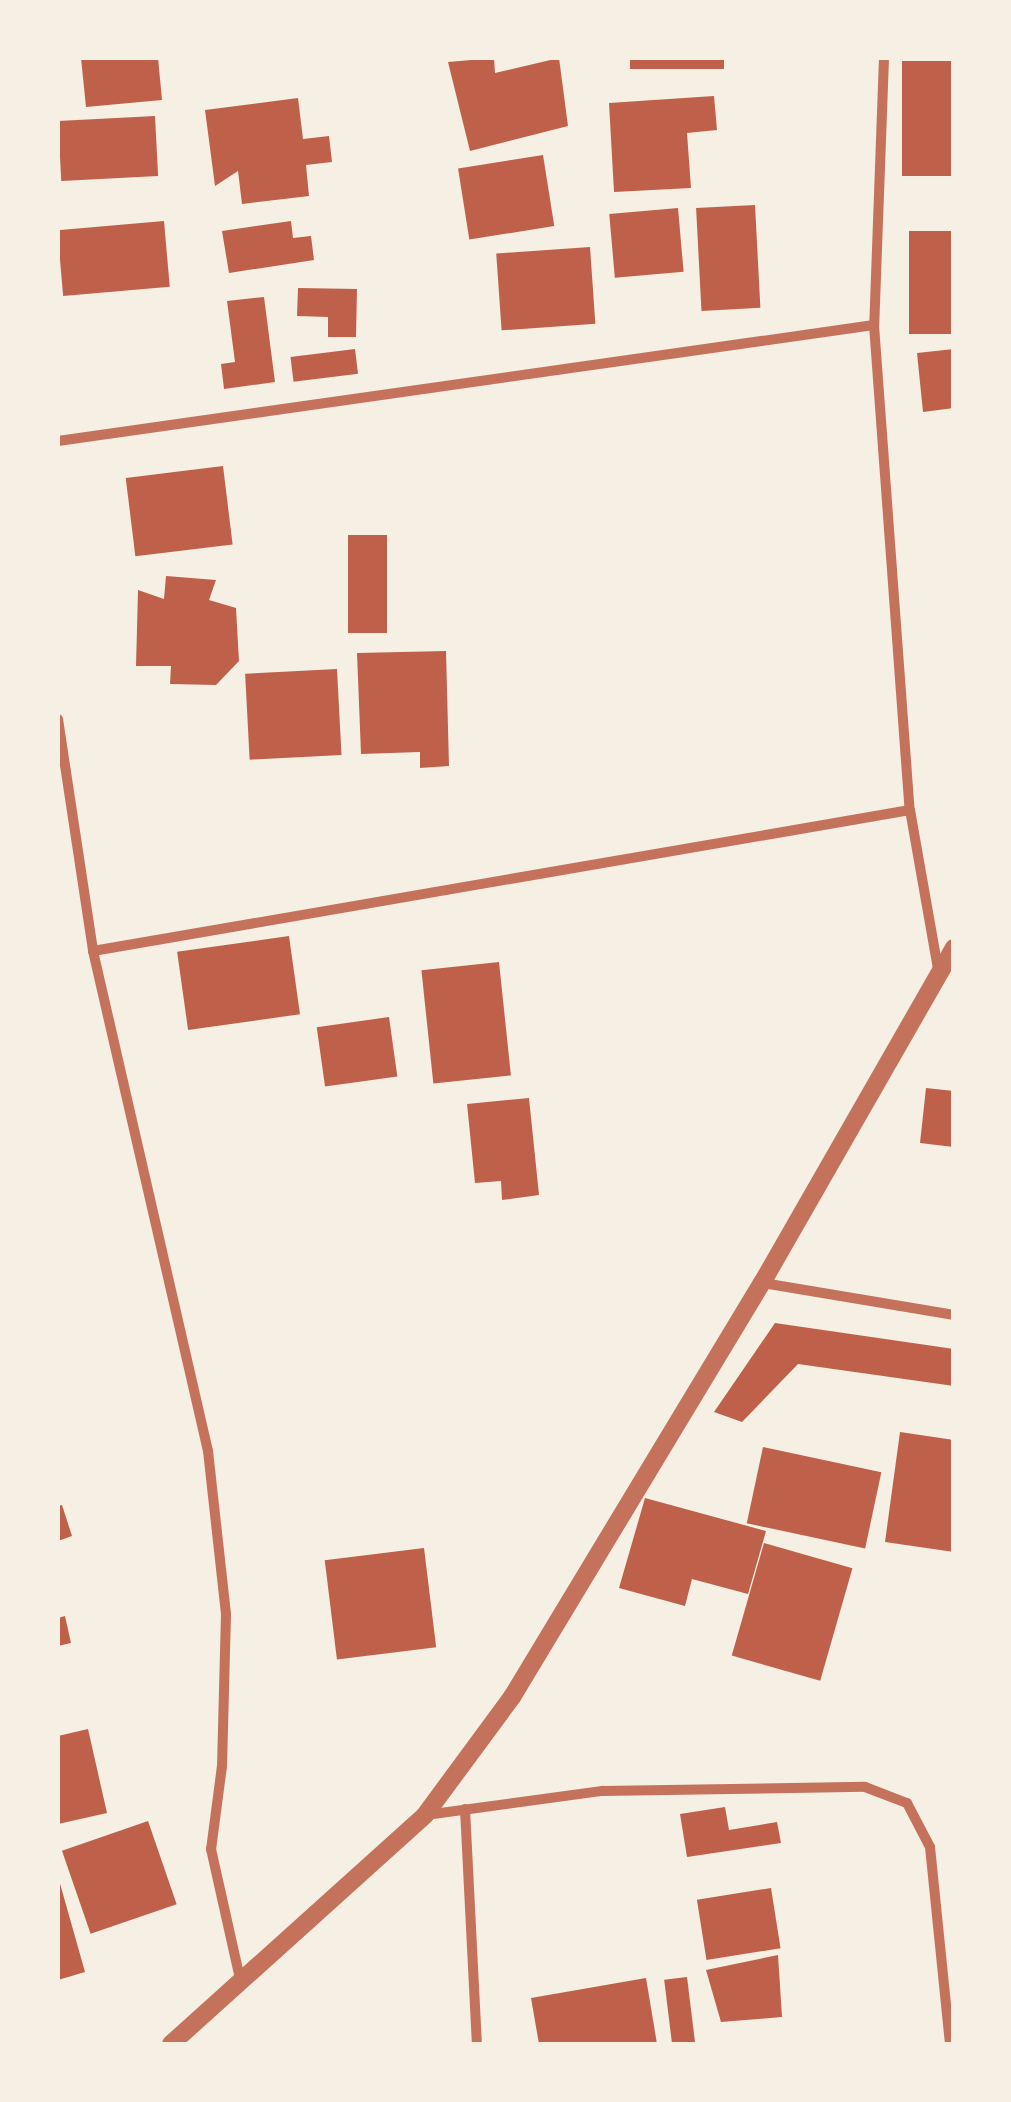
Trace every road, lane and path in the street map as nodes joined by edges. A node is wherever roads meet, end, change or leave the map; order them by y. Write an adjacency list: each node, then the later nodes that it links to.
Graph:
1 (884, 58): 2 (street)
2 (874, 325): 3 (street); 5 (street)
3 (58, 441)
4 (58, 719): 7 (street)
5 (910, 810): 7 (street); 8 (street)
6 (954, 948): 8 (street)
7 (93, 950): 13 (street)
8 (938, 968): 9 (street)
9 (762, 1282): 10 (street); 12 (street)
10 (954, 1315)
11 (465, 1810): 12 (street); 15 (street); 16 (street)
12 (425, 1815): 13 (street)
13 (241, 1984): 14 (street)
14 (171, 2044)
15 (477, 2044)
16 (950, 2044)

